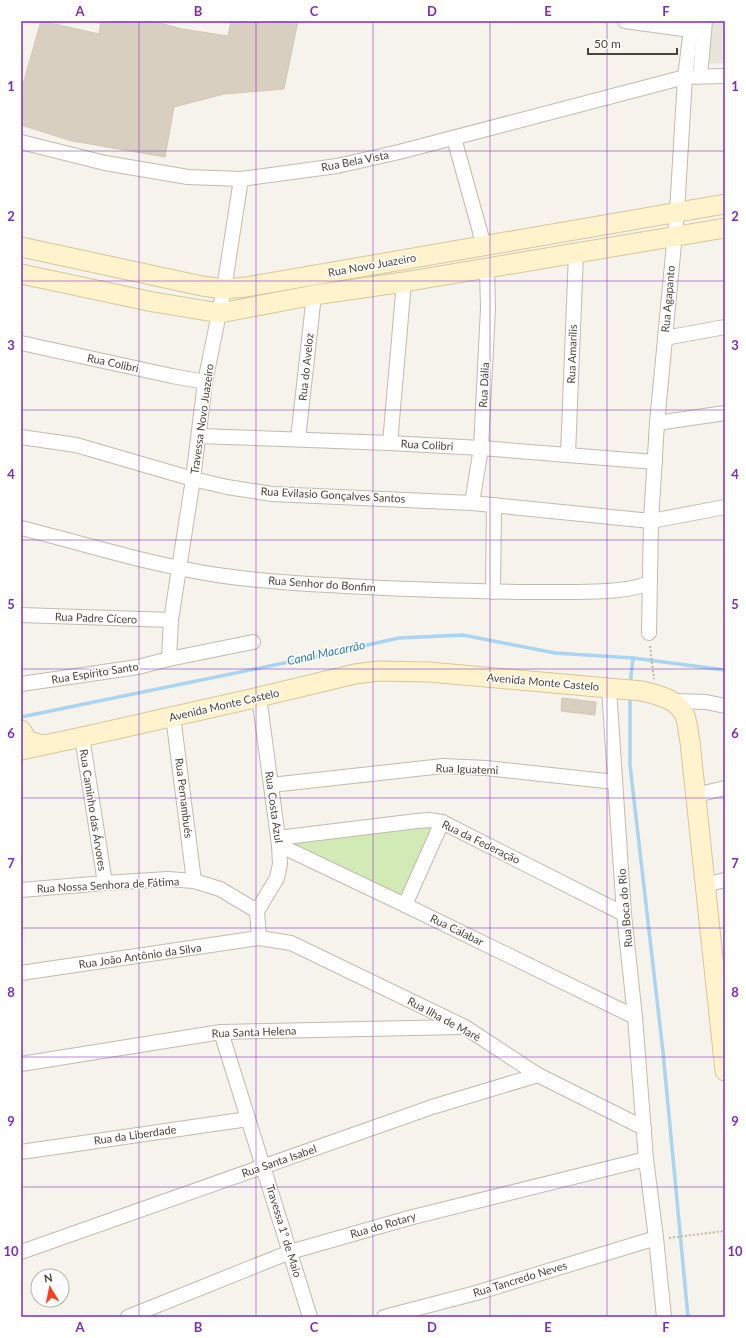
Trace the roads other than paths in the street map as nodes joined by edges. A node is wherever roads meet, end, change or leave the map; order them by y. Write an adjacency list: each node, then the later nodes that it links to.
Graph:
1 (625, 21): 2 (street)
2 (691, 25): 6 (street, Rua Agapanto)
3 (707, 25): 4 (street)
4 (700, 76): 5 (street, Rua Bela Vista); 6 (street, Rua Bela Vista)
5 (725, 76)
6 (685, 77): 7 (street, Rua Bela Vista); 11 (street, Rua Agapanto)
7 (454, 138): 9 (street, Rua Bela Vista); 14 (street)
8 (21, 142): 9 (street, Rua Bela Vista)
9 (241, 179): 20 (street, Travessa Novo Juazeiro)
10 (725, 204): 11 (street, Rua Novo Juazeiro)
11 (677, 212): 13 (street, Rua Agapanto); 14 (street, Rua Novo Juazeiro)
12 (725, 228): 13 (street, Rua Novo Juazeiro)
13 (674, 236): 16 (street, Rua Novo Juazeiro); 24 (street, Rua Agapanto)
14 (484, 246): 20 (street, Rua Novo Juazeiro)
15 (21, 247): 20 (street, Rua Novo Juazeiro)
16 (576, 253): 17 (street, Rua Novo Juazeiro); 34 (street, Rua Amarílis)
17 (487, 268): 19 (street, Rua Novo Juazeiro); 33 (street, Rua Dália)
18 (21, 274): 22 (street, Rua Novo Juazeiro)
19 (404, 282): 21 (street, Rua Novo Juazeiro); 32 (street)
20 (224, 289): 22 (street, Travessa Novo Juazeiro)
21 (314, 295): 22 (street, Rua Novo Juazeiro); 31 (street, Rua do Aveloz)
22 (220, 313): 26 (street, Travessa Novo Juazeiro)
23 (725, 327): 24 (street)
24 (665, 338): 28 (street, Rua Agapanto)
25 (21, 343): 26 (street, Rua Colibri)
26 (205, 382): 29 (street, Travessa Novo Juazeiro)
27 (725, 413): 28 (street)
28 (657, 423): 35 (street, Rua Agapanto)
29 (199, 436): 31 (street, Rua Colibri); 36 (street, Travessa Novo Juazeiro)
30 (21, 437): 36 (street, Rua Evilasio Gonçalves Santos)
31 (298, 439): 32 (street, Rua Colibri)
32 (390, 443): 33 (street, Rua Colibri)
33 (481, 448): 34 (street, Rua Colibri); 37 (street, Rua Dália)
34 (568, 455): 35 (street, Rua Colibri)
35 (655, 462): 40 (street, Rua Agapanto)
36 (193, 479): 37 (street, Rua Evilasio Gonçalves Santos); 42 (street, Travessa Novo Juazeiro)
37 (472, 503): 38 (street, Rua Evilasio Gonçalves Santos)
38 (494, 505): 40 (street, Rua Evilasio Gonçalves Santos); 44 (street)
39 (725, 507): 40 (street, Rua Evilasio Gonçalves Santos)
40 (651, 521): 43 (street, Rua Agapanto)
41 (21, 528): 42 (street, Rua Senhor do Bonfim)
42 (178, 568): 44 (street, Rua Senhor do Bonfim); 46 (street, Travessa Novo Juazeiro)
43 (650, 582): 44 (street, Rua Senhor do Bonfim); 47 (street, Rua Agapanto)
44 (493, 592)
45 (21, 615): 46 (street, Rua Padre Cícero)
46 (171, 620): 49 (street, Travessa Novo Juazeiro)
47 (650, 639)
48 (253, 642): 49 (street)
49 (169, 659): 50 (street, Rua Espírito Santo)
50 (21, 684)
51 (623, 690): 52 (street, Avenida Monte Castelo); 53 (street, Avenida Monte Castelo); 60 (street, Rua Boca do Rio)
52 (259, 697): 55 (street, Avenida Monte Castelo); 61 (street, Rua Costa Azul)
53 (674, 702): 54 (street); 63 (street)
54 (725, 706)
55 (173, 716): 57 (street, Avenida Monte Castelo); 67 (street, Rua Pernambués)
56 (21, 730): 58 (street)
57 (82, 737): 58 (street, Avenida Monte Castelo); 68 (street, Rua Caminho das Árvores)
58 (44, 745): 59 (street, Avenida Monte Castelo)
59 (21, 750)
60 (615, 782): 61 (street, Rua Iguatemi); 73 (street, Rua Boca do Rio)
61 (271, 785): 65 (street, Rua Costa Azul)
62 (725, 788): 63 (street)
63 (696, 795): 69 (street)
64 (442, 822): 65 (street, Rua da Federação); 71 (street); 73 (street, Rua da Federação)
65 (279, 842): 71 (street, Rua Calabar); 72 (street, Rua Costa Azul)
66 (725, 880): 69 (street)
67 (194, 881): 68 (street, Rua Nossa Senhora de Fátima); 72 (street, Rua Nossa Senhora de Fátima)
68 (104, 883): 70 (street, Rua Nossa Senhora de Fátima)
69 (705, 885): 75 (street)
70 (21, 890)
71 (405, 905): 77 (street, Rua Calabar)
72 (257, 911): 74 (street)
73 (624, 914): 77 (street, Rua Boca do Rio)
74 (259, 938): 76 (street, Rua João Antônio da Silva); 78 (street, Rua Ilha de Maré)
75 (720, 972): 81 (street)
76 (21, 973)
77 (635, 1017): 84 (street, Rua Boca do Rio)
78 (465, 1027): 79 (street, Rua Santa Helena); 82 (street, Rua Ilha de Maré)
79 (221, 1032): 80 (street, Rua Santa Helena); 83 (street, Travessa 1º de Maio)
80 (21, 1064)
81 (725, 1065)
82 (538, 1075): 84 (street, Rua Ilha de Maré); 87 (street, Rua Santa Isabel)
83 (248, 1119): 85 (street, Rua da Liberdade); 87 (street, Travessa 1º de Maio)
84 (644, 1128): 86 (street, Rua Boca do Rio)
85 (21, 1152)
86 (646, 1159): 88 (street, Rua Boca do Rio); 90 (street, Rua do Rotary)
87 (263, 1166): 89 (street, Rua Santa Isabel); 90 (street, Travessa 1º de Maio)
88 (656, 1238): 93 (street, Rua Tancredo Neves); 94 (street, Rua Boca do Rio)
89 (21, 1252)
90 (290, 1252): 91 (street, Rua do Rotary); 92 (street, Travessa 1º de Maio)
91 (128, 1317)
92 (310, 1317)
93 (384, 1317)
94 (664, 1317)

